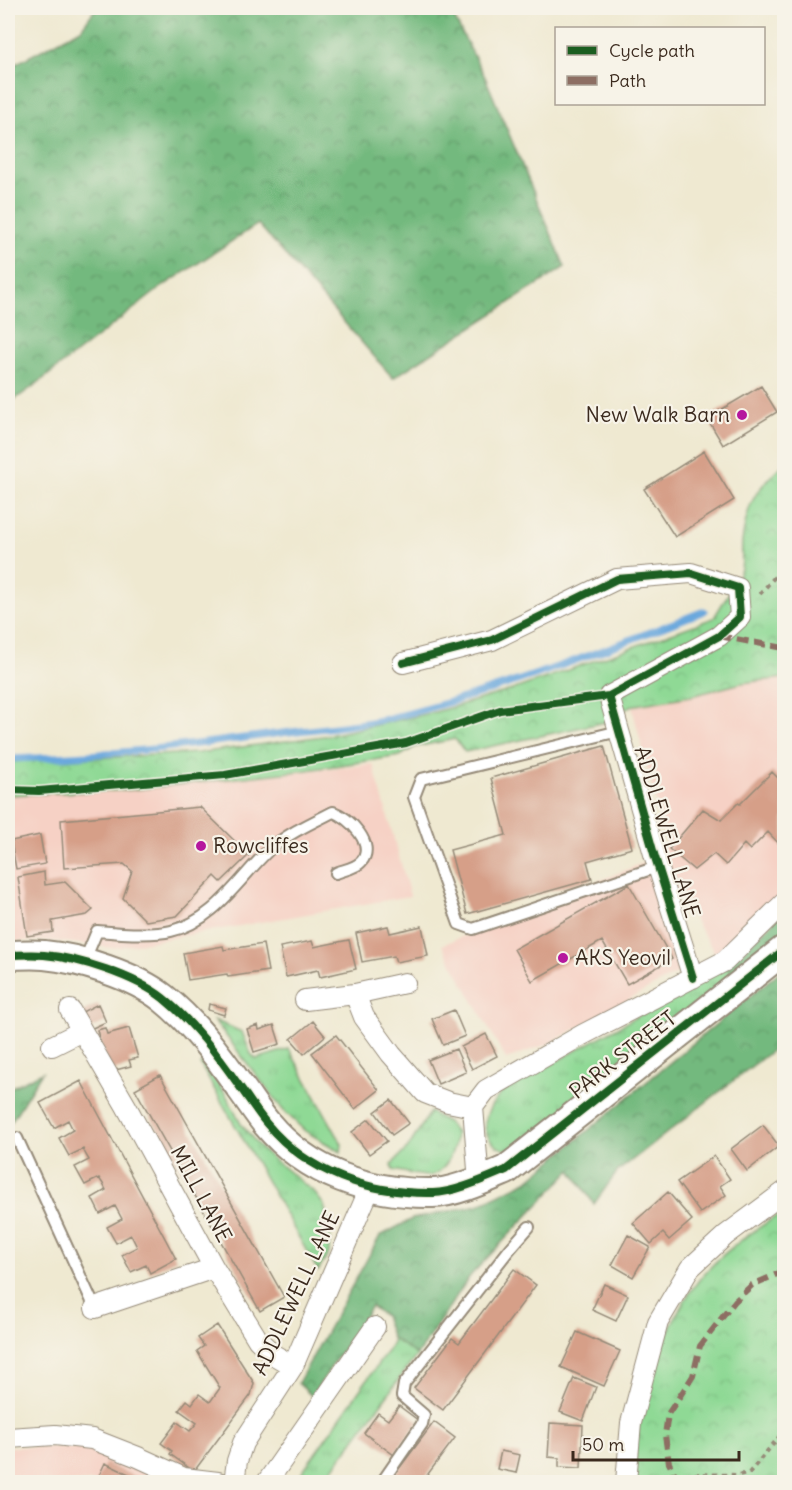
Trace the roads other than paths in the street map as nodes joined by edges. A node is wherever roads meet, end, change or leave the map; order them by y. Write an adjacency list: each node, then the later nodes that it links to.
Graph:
1 (404, 663): 2 (street, ADDLEWELL LANE)
2 (619, 732): 3 (street, ADDLEWELL LANE); 3 (lane)
3 (657, 867): 9 (street, ADDLEWELL LANE)
4 (336, 873): 8 (lane)
5 (784, 903): 9 (street)
6 (784, 950): 18 (street, PARK STREET)
7 (8, 955): 8 (street, PARK STREET)
8 (83, 963): 19 (street, PARK STREET)
9 (693, 978): 16 (street)
10 (405, 983): 11 (street)
11 (355, 993): 12 (street); 16 (street)
12 (305, 1000)
13 (70, 1010): 14 (street, MILL LANE)
14 (82, 1030): 15 (street); 22 (street, MILL LANE)
15 (52, 1046)
16 (473, 1107): 18 (street)
17 (17, 1138): 23 (lane)
18 (479, 1182): 19 (street, PARK STREET)
19 (370, 1188): 25 (street, ADDLEWELL LANE)
20 (784, 1192): 32 (street)
21 (530, 1227): 31 (lane)
22 (214, 1268): 23 (street); 25 (street, MILL LANE)
23 (95, 1308)
24 (375, 1327): 30 (street)
25 (293, 1366): 29 (street, ADDLEWELL LANE)
26 (8, 1438): 27 (street)
27 (185, 1480): 28 (street)
28 (218, 1482)
29 (234, 1482)
30 (267, 1482)
31 (382, 1482)
32 (626, 1482)

